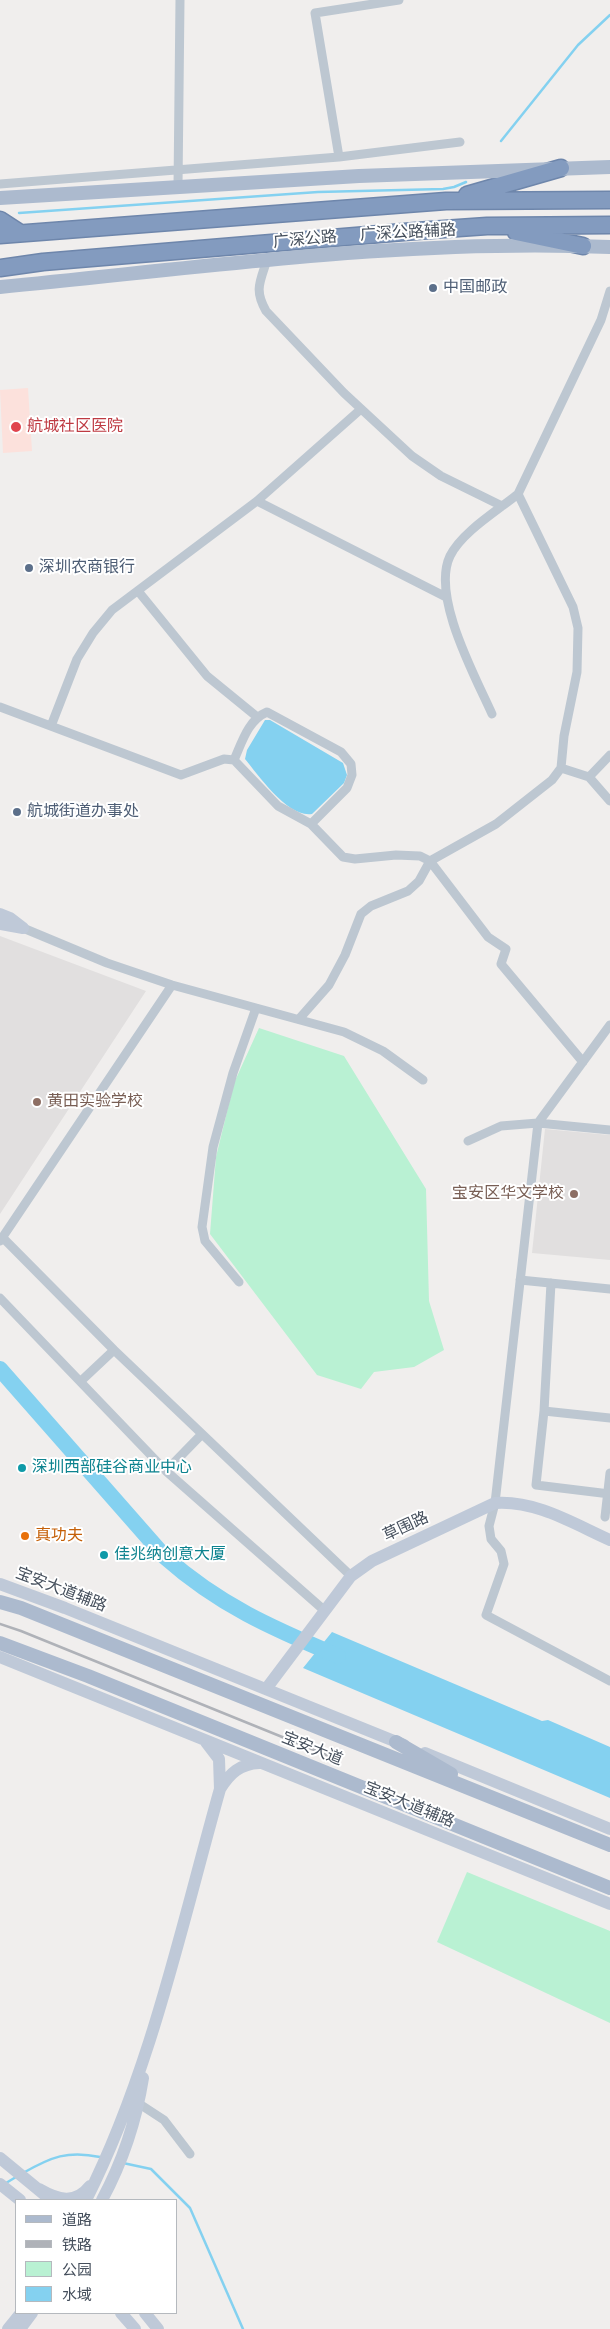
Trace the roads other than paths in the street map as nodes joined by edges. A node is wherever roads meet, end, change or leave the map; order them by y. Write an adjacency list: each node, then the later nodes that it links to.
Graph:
1 (180, 0): 7 (street)
2 (399, 0): 4 (street)
3 (460, 142): 4 (street)
4 (339, 157): 7 (street)
5 (610, 167): 6 (main road)
6 (561, 168): 9 (main road); 12 (highway)
7 (178, 170): 8 (street); 9 (street)
8 (0, 184)
9 (178, 186): 10 (main road)
10 (0, 198)
11 (610, 200): 12 (highway, 广深公路)
12 (446, 201): 16 (highway, 广深公路)
13 (0, 220): 16 (highway)
14 (487, 226): 15 (highway, 广深公路); 18 (highway); 21 (highway, 广深公路)
15 (610, 226)
16 (20, 233): 17 (highway, 广深公路)
17 (0, 235)
18 (583, 246): 19 (main road, 广深公路辅路); 20 (main road, 广深公路辅路)
19 (610, 247)
20 (267, 260): 22 (main road, 广深公路辅路); 24 (street)
21 (0, 268)
22 (0, 287)
23 (610, 291): 25 (street)
24 (361, 409): 26 (street); 27 (street)
25 (518, 494): 27 (street); 36 (street)
26 (257, 501): 28 (street); 29 (street)
27 (502, 506): 29 (street)
28 (138, 591): 32 (street); 33 (street)
29 (446, 597): 31 (street)
30 (0, 708): 33 (street)
31 (492, 714)
32 (256, 716): 35 (street); 39 (street)
33 (51, 726): 35 (street)
34 (610, 755): 37 (street)
35 (234, 760): 39 (street)
36 (561, 768): 37 (street); 40 (street)
37 (590, 776): 38 (street)
38 (610, 801)
39 (311, 824): 40 (street)
40 (430, 861): 46 (street); 48 (street)
41 (0, 914): 43 (street)
42 (0, 924): 43 (street)
43 (23, 928): 44 (street)
44 (172, 985): 45 (street); 53 (street)
45 (256, 1008): 46 (street); 55 (street)
46 (299, 1019): 49 (street)
47 (610, 1025): 48 (street)
48 (583, 1062): 50 (street)
49 (423, 1080)
50 (538, 1123): 51 (street); 52 (street); 54 (street)
51 (610, 1130)
52 (468, 1141)
53 (1, 1240): 59 (street)
54 (520, 1280): 56 (street); 67 (street)
55 (238, 1282)
56 (552, 1283): 57 (street); 61 (street)
57 (610, 1289)
58 (0, 1298): 60 (street)
59 (114, 1350): 60 (street); 63 (street)
60 (81, 1381): 64 (street)
61 (544, 1411): 62 (street); 66 (street)
62 (610, 1418)
63 (202, 1434): 64 (street); 70 (street)
64 (166, 1471): 73 (street)
65 (610, 1473): 66 (street)
66 (609, 1494): 68 (street)
67 (495, 1503): 69 (street, 草围路); 70 (street, 草围路); 76 (street)
68 (605, 1517)
69 (610, 1540)
70 (351, 1576): 73 (street, 草围路)
71 (0, 1584): 77 (street, 宝安大道辅路)
72 (0, 1602): 82 (main road, 宝安大道)
73 (325, 1611): 77 (street, 草围路)
74 (0, 1643): 85 (main road, 宝安大道)
75 (0, 1657): 78 (street, 宝安大道辅路)
76 (610, 1681)
77 (266, 1689): 79 (street, 宝安大道辅路)
78 (201, 1738): 80 (street, 宝安大道辅路); 81 (street)
79 (396, 1742): 82 (main road); 83 (street, 宝安大道辅路)
80 (261, 1763): 81 (street); 86 (street, 宝安大道辅路)
81 (220, 1789): 87 (street)
82 (490, 1797): 84 (main road, 宝安大道)
83 (610, 1829)
84 (610, 1844)
85 (610, 1888)
86 (610, 1904)
87 (148, 2047): 88 (street); 91 (street)
88 (138, 2103): 89 (street); 93 (street)
89 (190, 2154)
90 (0, 2158): 94 (street)
91 (100, 2174): 94 (street); 97 (street)
92 (0, 2184): 95 (street)
93 (110, 2185): 98 (street); 99 (street)
94 (39, 2189): 96 (street)
95 (19, 2199)
96 (49, 2199)
97 (87, 2199)
98 (103, 2199)
99 (106, 2199)
100 (20, 2314): 104 (street)
101 (31, 2314): 105 (street)
102 (122, 2314): 106 (street)
103 (146, 2314): 107 (street)
104 (8, 2329)
105 (20, 2329)
106 (135, 2329)
107 (158, 2329)

